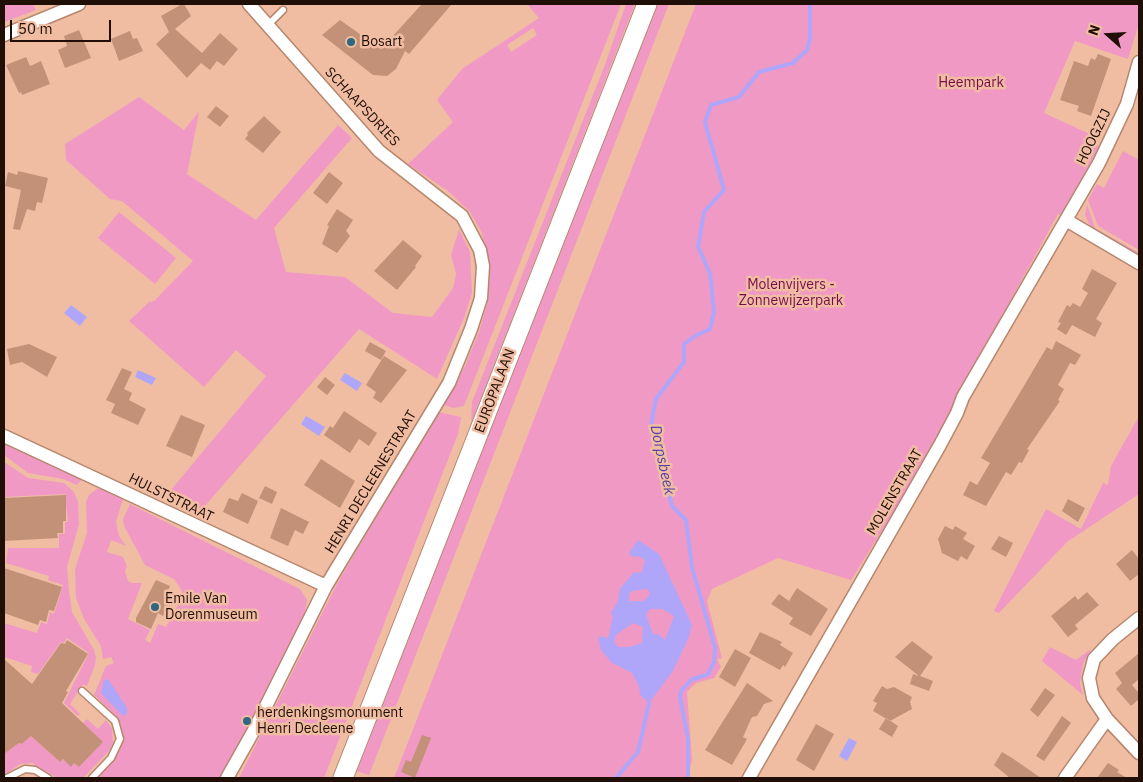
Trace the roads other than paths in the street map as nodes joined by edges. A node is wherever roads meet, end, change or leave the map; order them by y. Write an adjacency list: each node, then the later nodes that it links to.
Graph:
1 (79, 4): 6 (street)
2 (248, 4): 5 (street, SCHAAPSDRIES)
3 (648, 4): 21 (main road, EUROPALAAN)
4 (283, 10): 5 (lane)
5 (267, 25): 8 (street, SCHAAPSDRIES)
6 (4, 35)
7 (1139, 62): 9 (street, HOOGZIJ)
8 (444, 200): 12 (street, HENRI DECLEENESTRAAT)
9 (1066, 220): 10 (street); 22 (street, MOLENSTRAAT)
10 (1139, 263)
11 (4, 436): 12 (street, HULSTSTRAAT)
12 (326, 586): 20 (street, HENRI DECLEENESTRAAT)
13 (1139, 618): 15 (street)
14 (82, 691): 19 (lane)
15 (1107, 719): 16 (street); 23 (street)
16 (1139, 753)
17 (7, 778): 18 (lane)
18 (48, 778)
19 (92, 778)
20 (228, 778)
21 (343, 778)
22 (749, 778)
23 (1065, 778)

